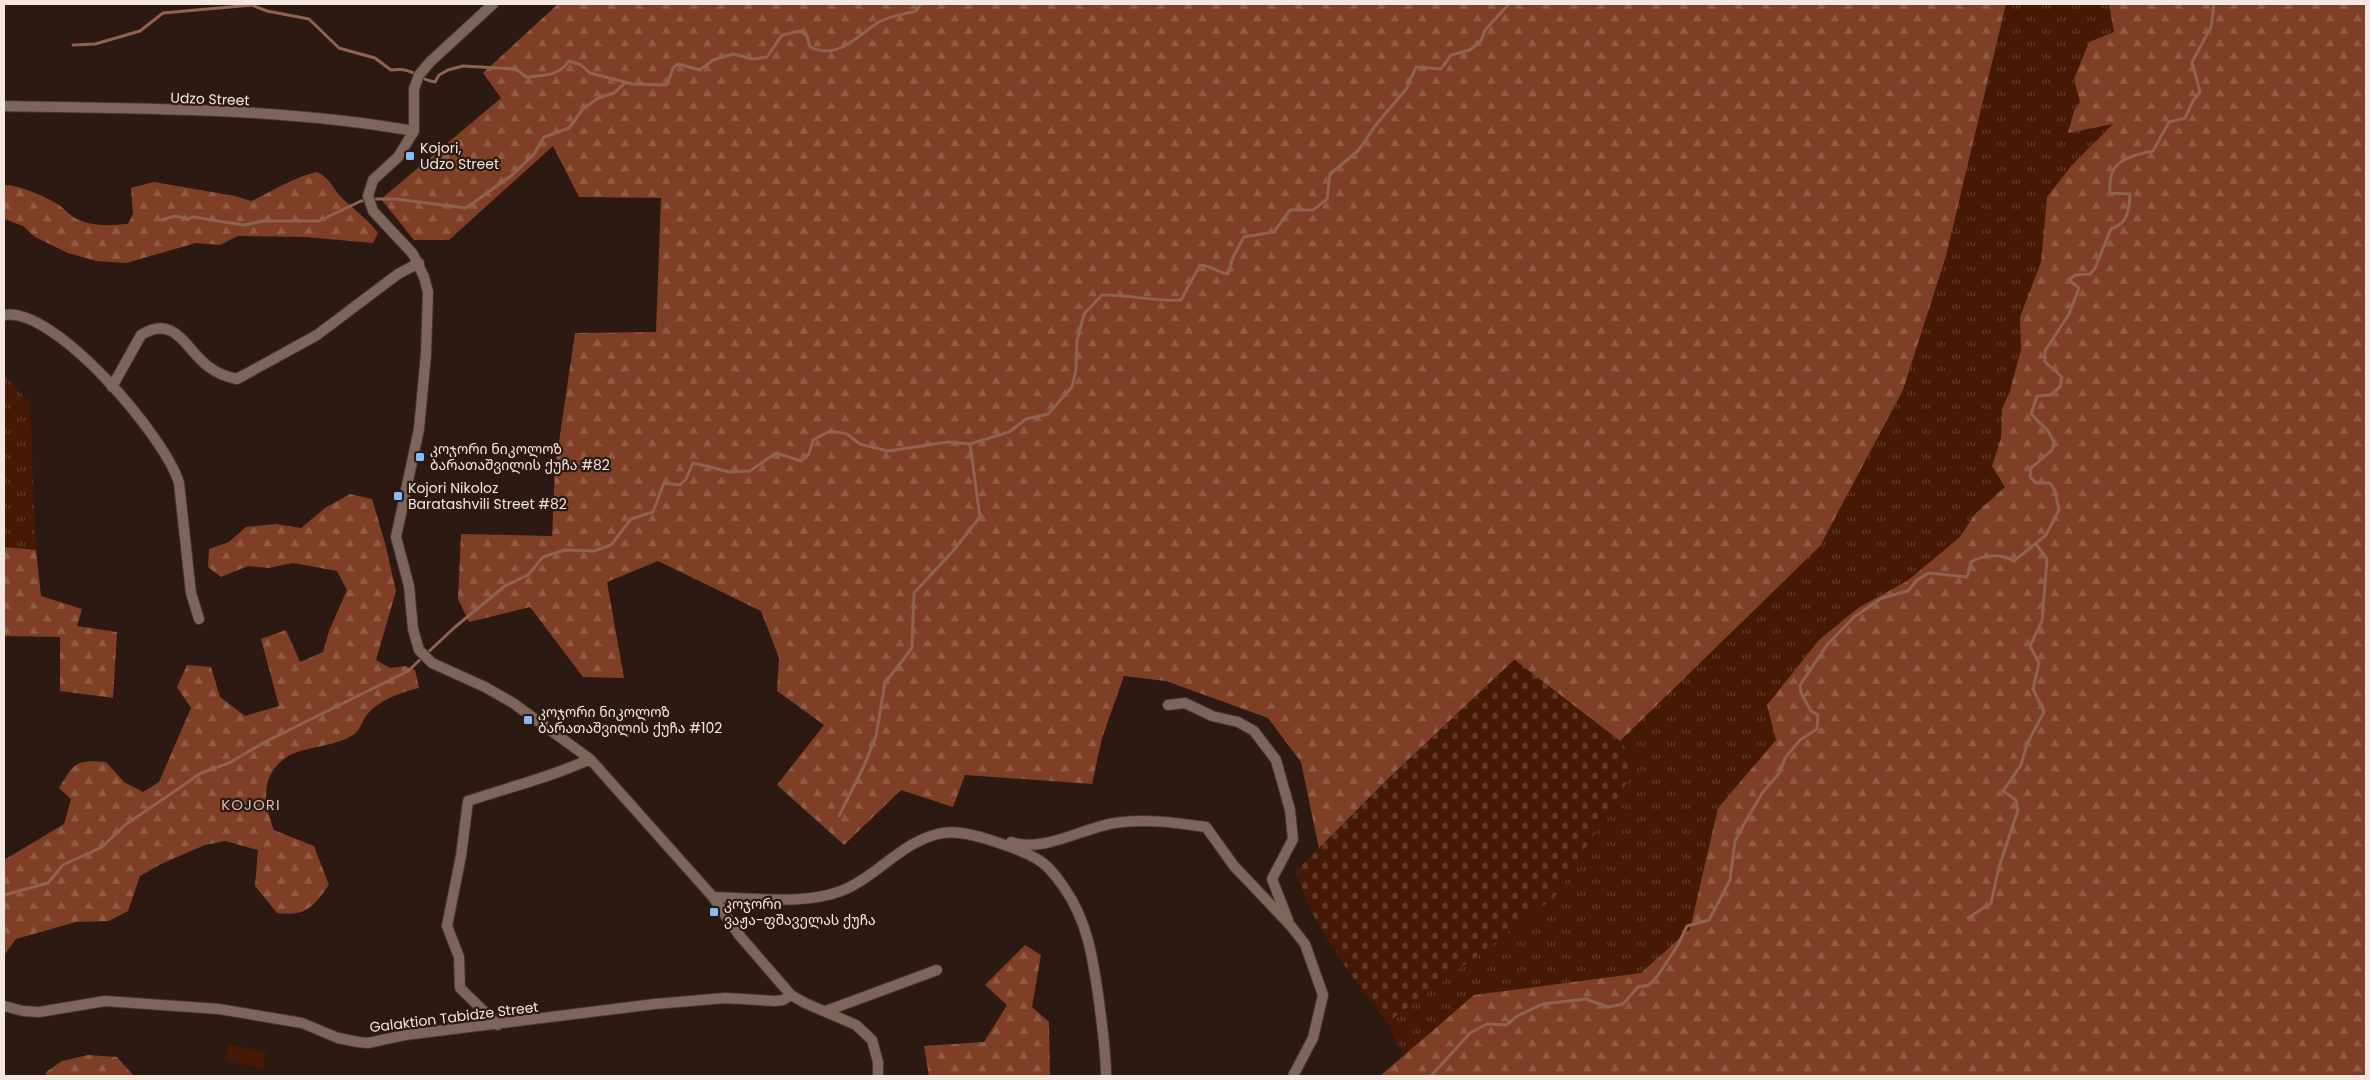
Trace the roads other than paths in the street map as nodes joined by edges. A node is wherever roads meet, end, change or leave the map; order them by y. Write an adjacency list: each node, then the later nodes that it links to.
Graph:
1 (493, 4): 3 (street)
2 (4, 106): 3 (street, Udzo Street)
3 (414, 131): 4 (street)
4 (419, 263): 6 (street); 9 (street)
5 (4, 315): 6 (street)
6 (112, 387): 7 (street)
7 (198, 619)
8 (1168, 705): 12 (street)
9 (590, 759): 11 (street); 17 (street)
10 (987, 838): 11 (street); 12 (street); 19 (street)
11 (713, 897): 14 (street)
12 (1290, 925): 20 (street)
13 (937, 970): 16 (street)
14 (790, 995): 16 (street); 17 (street, Galaktion Tabidze Street)
15 (4, 1006): 17 (street, Galaktion Tabidze Street)
16 (826, 1011): 18 (street)
17 (498, 1025)
18 (878, 1076)
19 (1106, 1076)
20 (1293, 1076)

